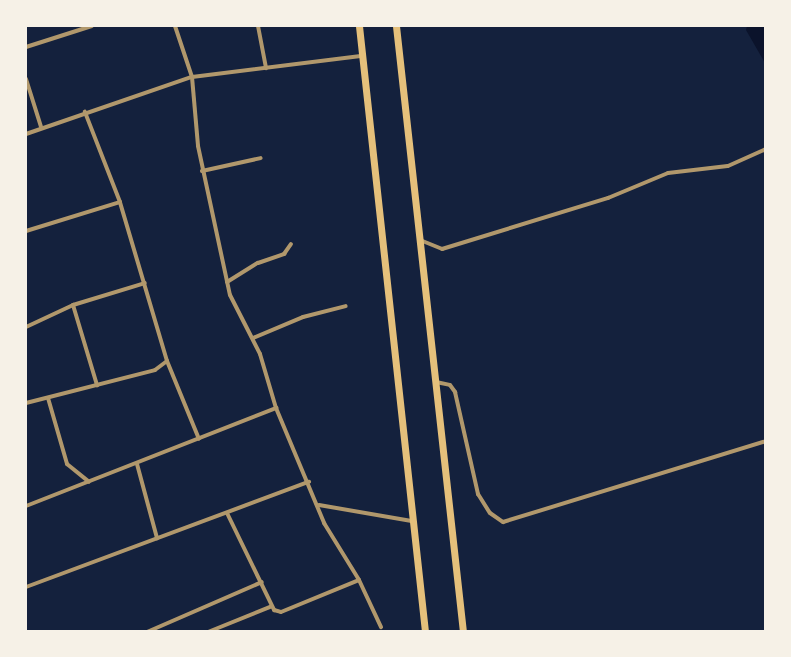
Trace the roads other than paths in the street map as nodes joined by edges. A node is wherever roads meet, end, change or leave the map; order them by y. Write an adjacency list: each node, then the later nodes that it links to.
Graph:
1 (92, 26): 6 (street)
2 (175, 26): 10 (street)
3 (258, 26): 9 (street)
4 (359, 26): 8 (highway)
5 (396, 26): 20 (highway)
6 (86, 27): 7 (street)
7 (26, 47)
8 (362, 56): 9 (street); 42 (highway)
9 (266, 68): 10 (street)
10 (192, 76): 12 (street); 17 (street)
11 (26, 79): 13 (street)
12 (85, 112): 13 (street); 18 (street)
13 (41, 127): 14 (street)
14 (26, 134)
15 (765, 149): 20 (street)
16 (261, 158): 17 (street)
17 (202, 171): 22 (street)
18 (120, 202): 19 (street); 23 (street)
19 (26, 231)
20 (420, 240): 29 (highway)
21 (291, 244): 22 (street)
22 (227, 282): 27 (street)
23 (145, 283): 24 (street); 28 (street)
24 (74, 305): 26 (street); 30 (street)
25 (346, 306): 27 (street)
26 (26, 327)
27 (253, 338): 33 (street)
28 (167, 361): 30 (street); 34 (street)
29 (436, 382): 35 (street); 52 (highway)
30 (96, 385): 31 (street)
31 (48, 398): 32 (street); 37 (street)
32 (26, 403)
33 (276, 408): 34 (street); 38 (street)
34 (199, 439): 36 (street)
35 (765, 441)
36 (137, 464): 37 (street); 43 (street)
37 (89, 482): 40 (street)
38 (309, 482): 39 (street); 41 (street)
39 (318, 505): 42 (street); 44 (street)
40 (26, 506)
41 (227, 513): 43 (street); 45 (street)
42 (413, 521): 51 (highway)
43 (157, 539): 46 (street)
44 (359, 580): 47 (street); 48 (street)
45 (262, 582): 47 (street); 49 (street)
46 (26, 587)
47 (270, 607): 50 (street)
48 (381, 627)
49 (147, 632)
50 (208, 632)
51 (425, 632)
52 (463, 632)

